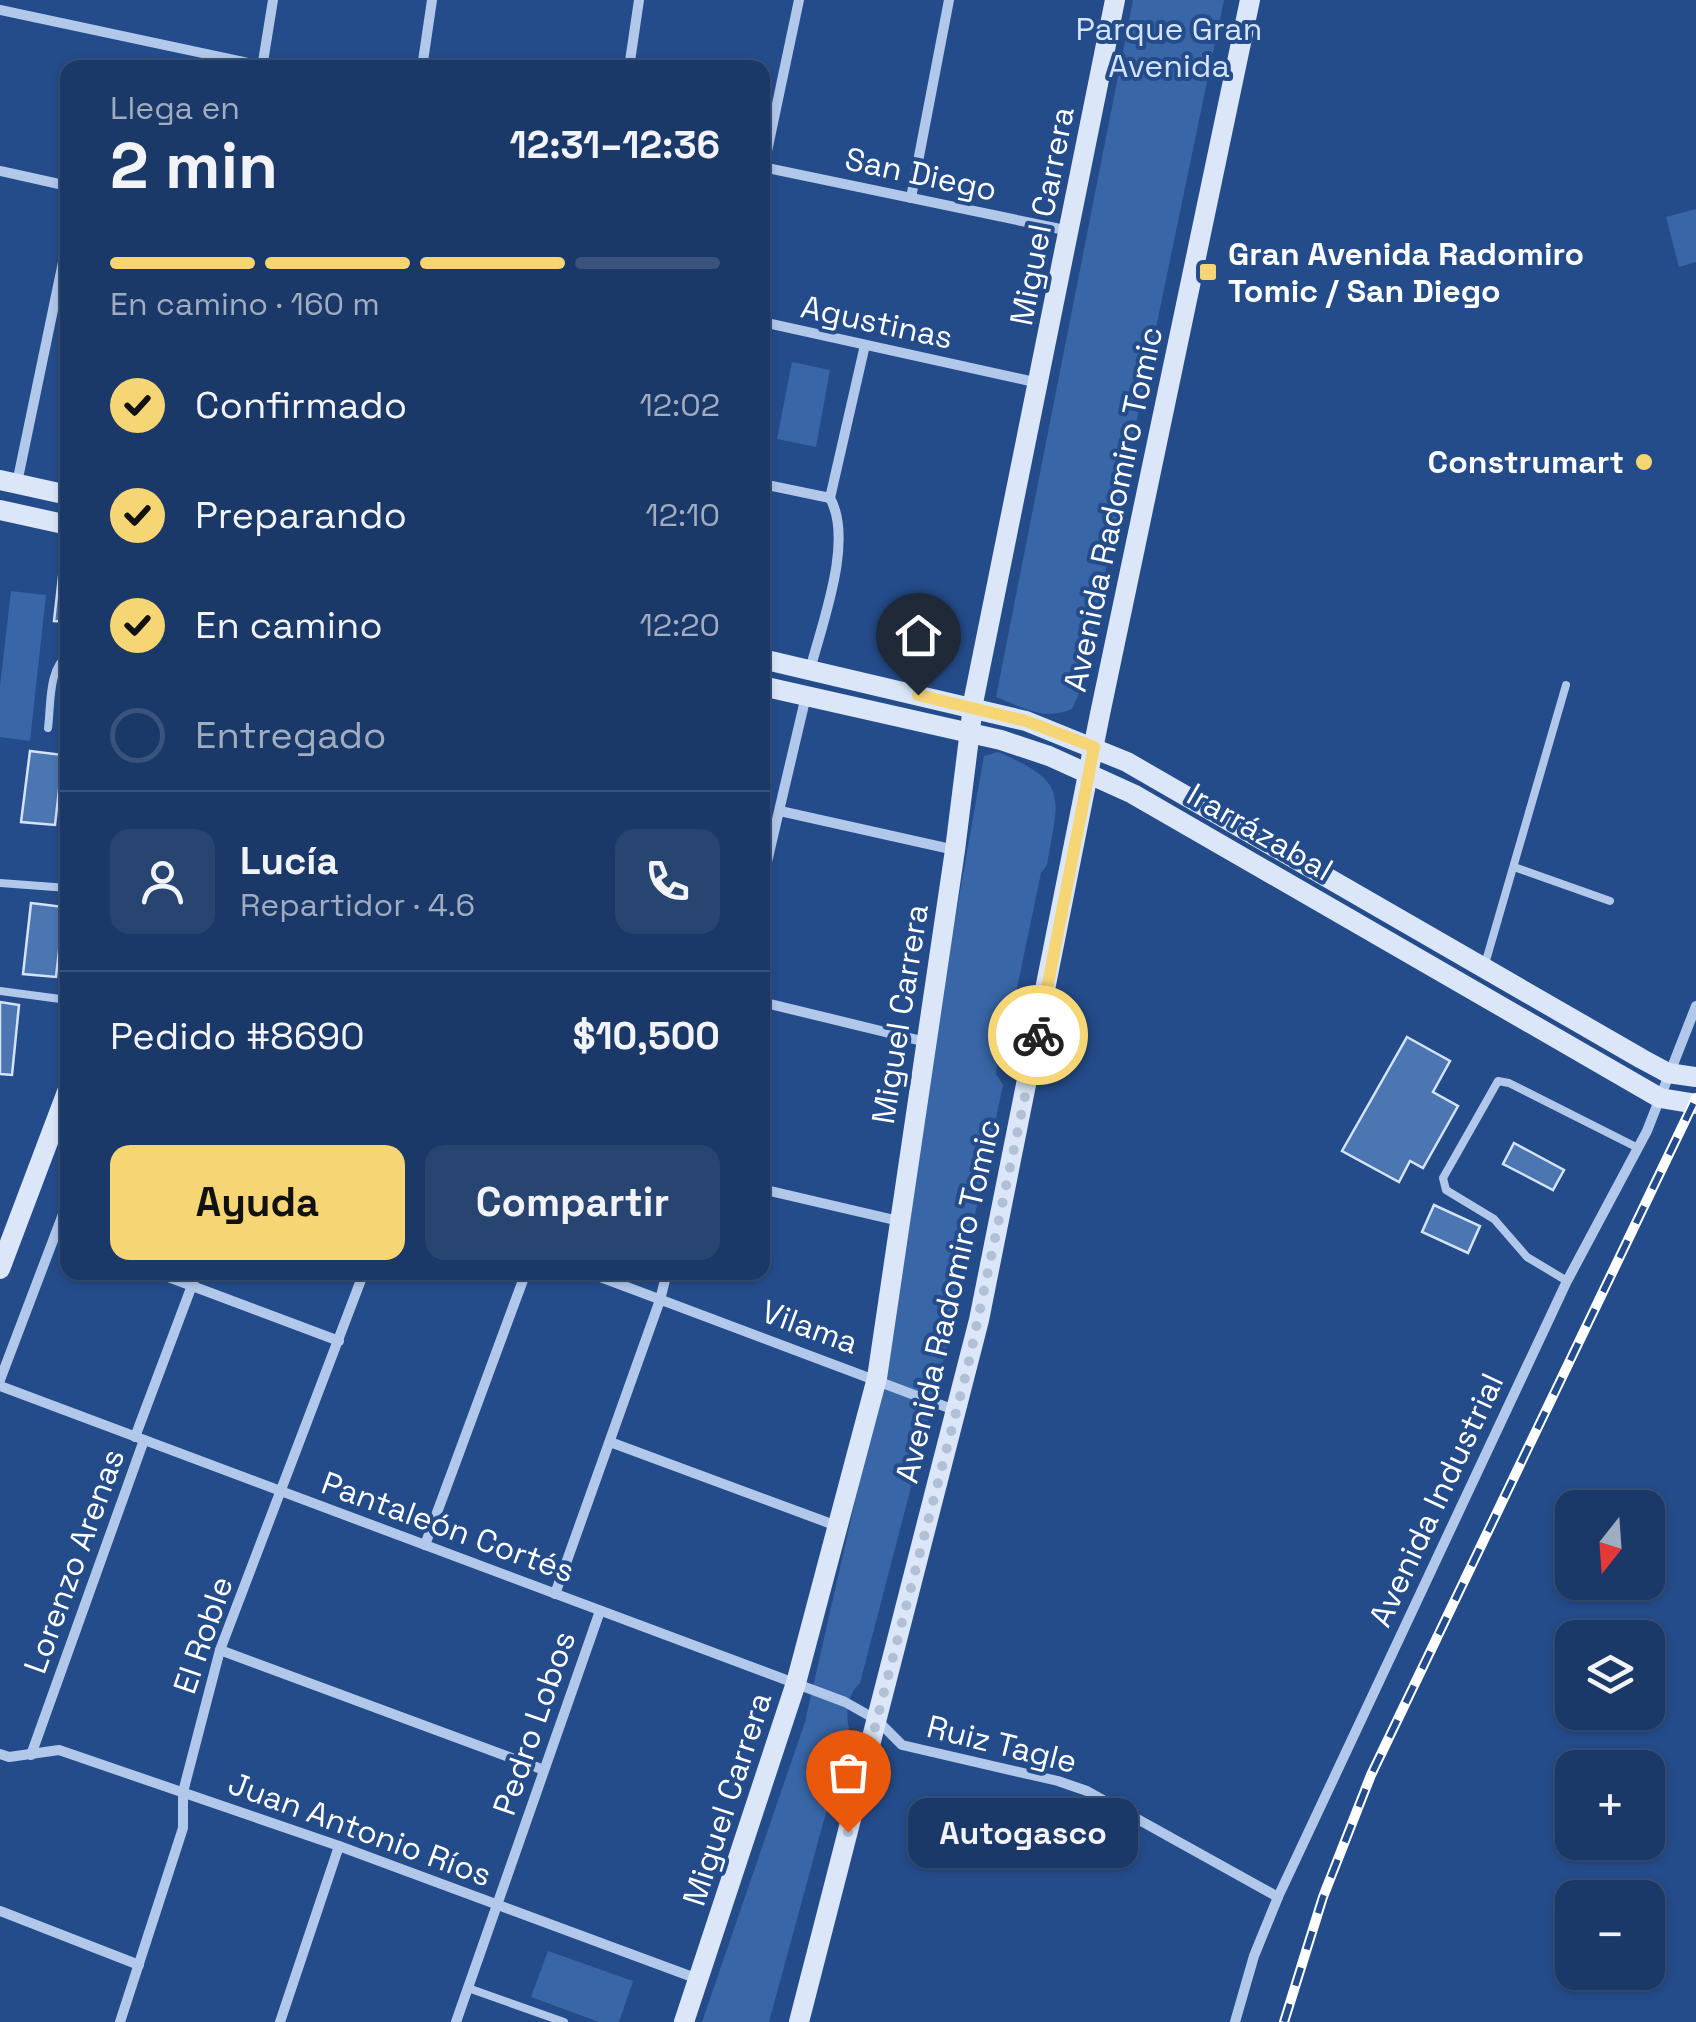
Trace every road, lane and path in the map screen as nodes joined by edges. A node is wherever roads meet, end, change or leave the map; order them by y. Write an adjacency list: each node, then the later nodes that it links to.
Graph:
1 (273, 0): 10 (street)
2 (432, 0): 11 (street)
3 (639, 0): 12 (street)
4 (798, 0): 13 (street)
5 (949, 0): 17 (street)
6 (1114, 0): 18 (main road, Miguel Carrera)
7 (1250, 0): 38 (main road, Avenida Radomiro Tomic)
8 (0, 10): 9 (street)
9 (231, 60)
10 (264, 60)
11 (423, 60)
12 (629, 60)
13 (770, 136)
14 (0, 171): 16 (street)
15 (770, 171): 17 (street, San Diego)
16 (60, 184)
17 (911, 198): 18 (street, San Diego)
18 (1070, 230): 22 (main road, Miguel Carrera)
19 (60, 271): 23 (street)
20 (770, 324): 21 (street, Agustinas)
21 (865, 345): 22 (street, Agustinas); 26 (street)
22 (1039, 383): 35 (main road, Miguel Carrera)
23 (9, 482): 25 (main road)
24 (770, 486): 26 (street)
25 (60, 494)
26 (830, 498): 31 (street)
27 (0, 510): 28 (main road)
28 (60, 523)
29 (60, 660): 36 (lane)
30 (770, 662): 31 (main road, Irarrázabal)
31 (810, 670): 35 (main road, Irarrázabal)
32 (1566, 686): 43 (lane)
33 (770, 688): 34 (main road, Irarrázabal)
34 (806, 696): 37 (main road, Irarrázabal); 40 (street)
35 (973, 708): 37 (main road, Miguel Carrera); 38 (main road, Irarrázabal)
36 (48, 728)
37 (970, 734): 39 (main road, Irarrázabal); 41 (main road, Miguel Carrera)
38 (1094, 747): 39 (main road, Avenida Radomiro Tomic); 47 (main road, Irarrázabal)
39 (1090, 773): 55 (main road, Irarrázabal); 77 (main road, Avenida Radomiro Tomic)
40 (780, 811): 41 (street); 42 (street)
41 (955, 850): 52 (main road, Miguel Carrera)
42 (770, 851)
43 (1514, 866): 46 (lane); 47 (lane)
44 (0, 882): 45 (lane)
45 (60, 887)
46 (1610, 902)
47 (1484, 968): 53 (main road, Irarrázabal)
48 (0, 991): 49 (lane)
49 (60, 999)
50 (770, 1004): 52 (street)
51 (1696, 1006): 53 (street, Avenida Industrial)
52 (926, 1042): 60 (main road, Miguel Carrera)
53 (1668, 1073): 54 (main road, Irarrázabal); 55 (street, Avenida Industrial)
54 (1696, 1077)
55 (1660, 1098): 56 (main road, Irarrázabal); 58 (street, Avenida Industrial)
56 (1696, 1104)
57 (60, 1109): 64 (main road)
58 (1638, 1148): 71 (street, Avenida Industrial); 71 (lane)
59 (770, 1191): 60 (street)
60 (899, 1221): 75 (main road, Miguel Carrera)
61 (60, 1222): 62 (street)
62 (55, 1235): 63 (street); 76 (street)
63 (60, 1237)
64 (0, 1269)
65 (176, 1280): 72 (street)
66 (194, 1280): 72 (street, Lorenzo Arenas)
67 (361, 1280): 74 (street, El Roble)
68 (523, 1280): 82 (street)
69 (608, 1280): 73 (street, Vilama)
70 (665, 1280): 73 (street, Pedro Lobos)
71 (1566, 1281): 93 (street, Avenida Industrial)
72 (192, 1286): 74 (street); 78 (street, Lorenzo Arenas)
73 (660, 1300): 75 (street, Vilama); 79 (street, Pedro Lobos)
74 (339, 1341): 80 (street, El Roble)
75 (877, 1378): 77 (street, Vilama); 81 (main road, Miguel Carrera)
76 (0, 1383): 78 (street, Pantaleón Cortés)
77 (958, 1411): 87 (main road, Avenida Radomiro Tomic)
78 (140, 1439): 80 (street, Pantaleón Cortés); 89 (street, Lorenzo Arenas)
79 (610, 1442): 81 (street); 83 (street, Pedro Lobos)
80 (282, 1492): 82 (street, Pantaleón Cortés); 85 (street, El Roble)
81 (836, 1526): 86 (main road, Miguel Carrera)
82 (425, 1545): 83 (street, Pantaleón Cortés)
83 (555, 1594): 84 (street, Pantaleón Cortés)
84 (600, 1611): 86 (street, Pantaleón Cortés); 90 (street, Pedro Lobos)
85 (220, 1650): 90 (street); 91 (street, El Roble)
86 (796, 1683): 87 (street, Pantaleón Cortés); 97 (main road, Miguel Carrera)
87 (877, 1720): 93 (street, Ruiz Tagle); 104 (main road, Avenida Radomiro Tomic)
88 (0, 1754): 89 (street, Juan Antonio Ríos)
89 (31, 1755): 91 (street, Juan Antonio Ríos)
90 (544, 1770): 94 (street, Pedro Lobos)
91 (182, 1792): 92 (street, Juan Antonio Ríos); 96 (street, El Roble)
92 (339, 1846): 94 (street, Juan Antonio Ríos); 100 (street)
93 (1278, 1898): 105 (street, Avenida Industrial)
94 (498, 1904): 97 (street, Juan Antonio Ríos); 98 (street, Pedro Lobos)
95 (0, 1912): 96 (street)
96 (139, 1965): 99 (street, El Roble)
97 (700, 1980): 103 (main road, Miguel Carrera)
98 (468, 1988): 101 (street, Pedro Lobos); 102 (lane)
99 (120, 2022)
100 (280, 2022)
101 (456, 2022)
102 (564, 2022)
103 (684, 2022)
104 (800, 2022)
105 (1236, 2022)

